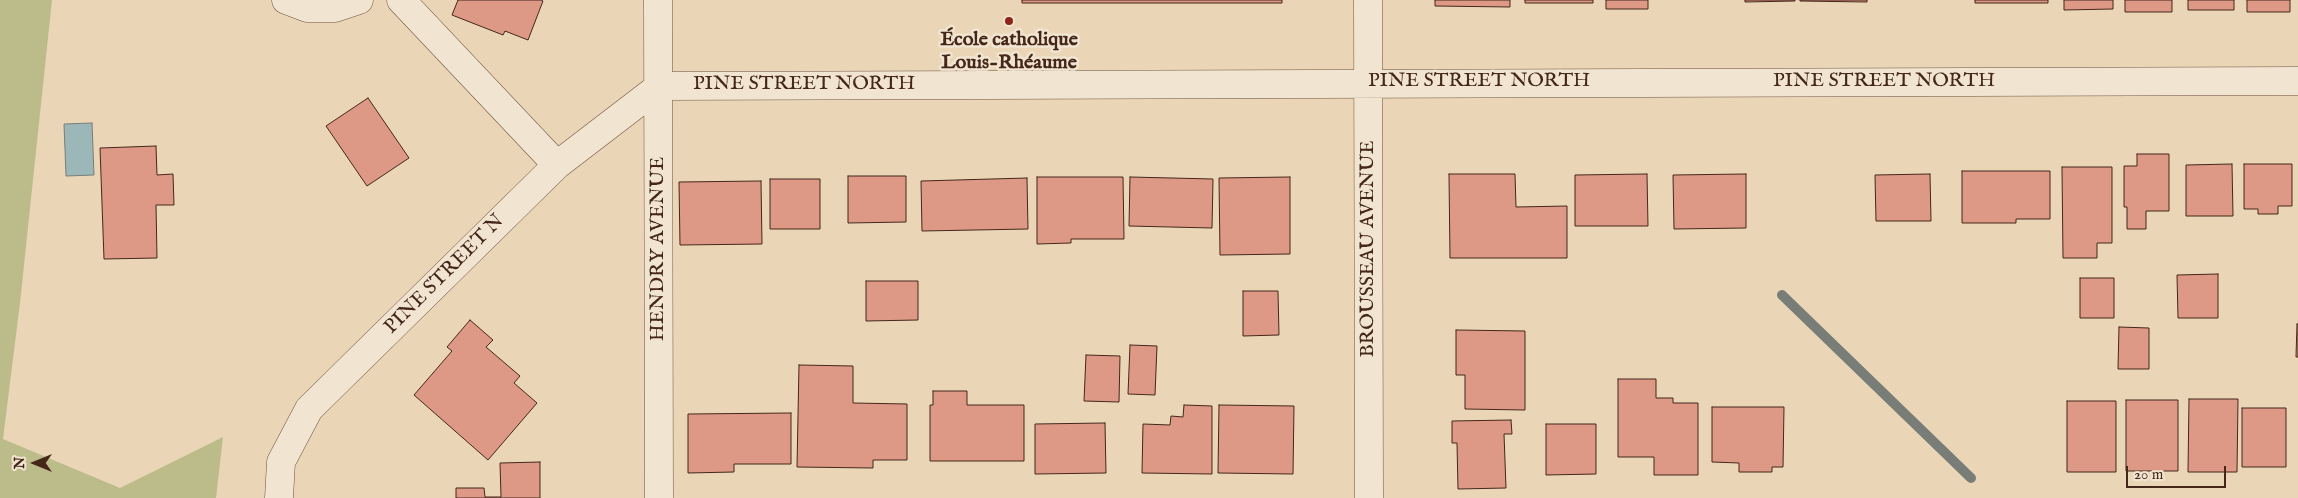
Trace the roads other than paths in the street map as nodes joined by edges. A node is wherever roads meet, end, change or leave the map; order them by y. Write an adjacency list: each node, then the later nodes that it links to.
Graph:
1 (286, 0): 2 (street)
2 (359, 0)
3 (401, 0): 9 (street)
4 (658, 0): 8 (street, HENDRY AVENUE)
5 (1368, 0): 7 (street, BROUSSEAU AVENUE)
6 (2298, 81): 7 (street, PINE STREET NORTH)
7 (1368, 82): 8 (street, PINE STREET NORTH); 12 (street, BROUSSEAU AVENUE)
8 (660, 86): 9 (street, PINE STREET N); 11 (street, HENDRY AVENUE)
9 (557, 165): 10 (street, PINE STREET N)
10 (279, 498)
11 (659, 498)
12 (1369, 498)

